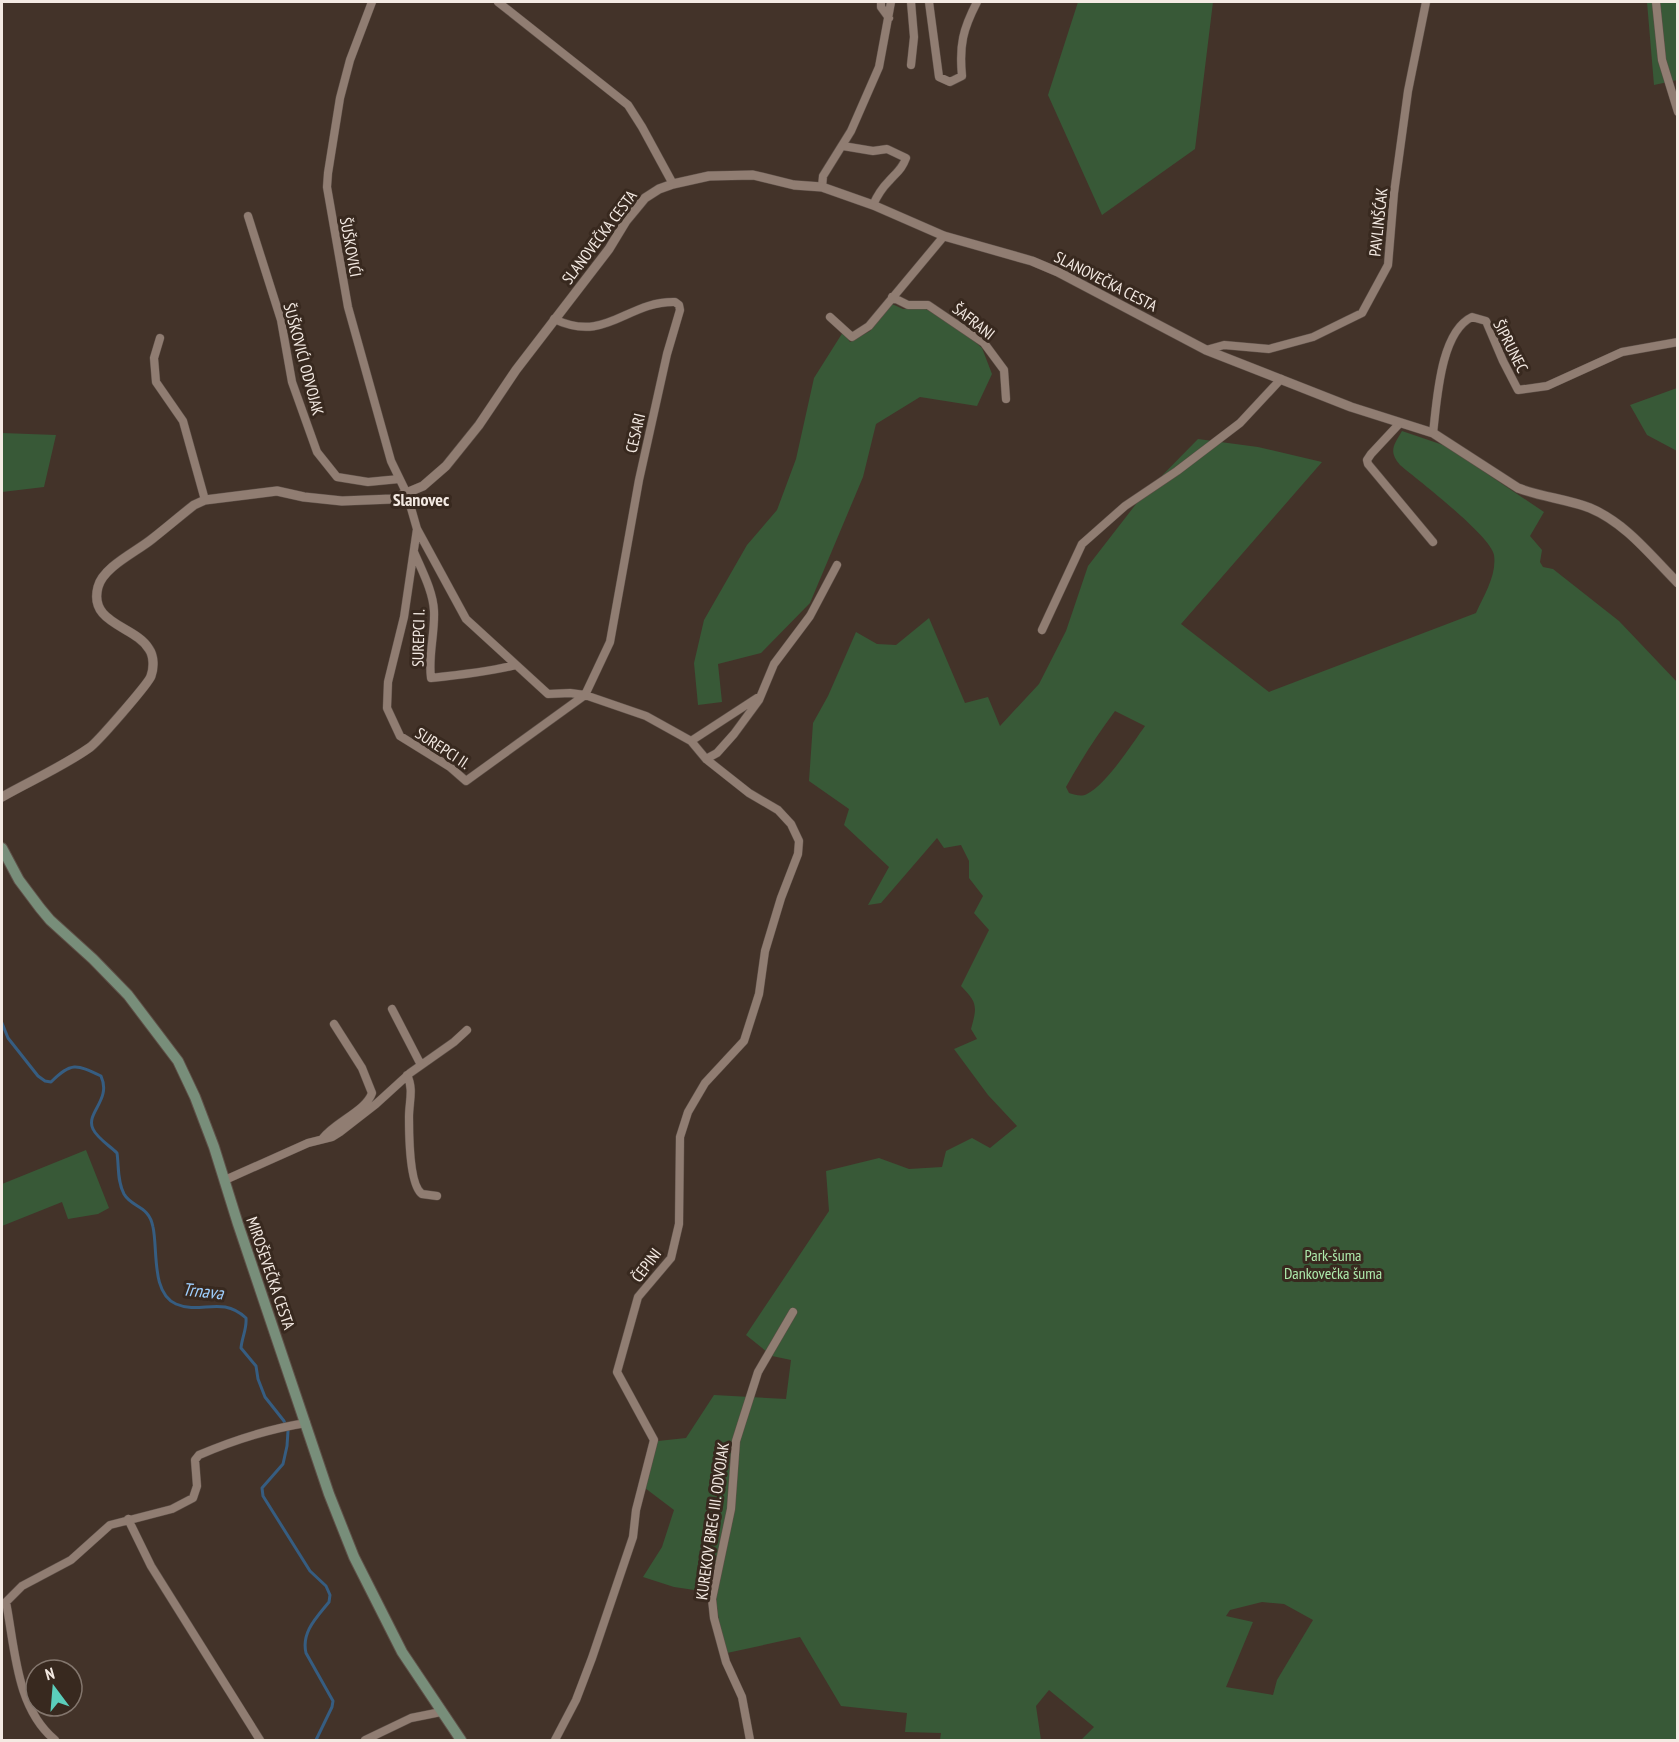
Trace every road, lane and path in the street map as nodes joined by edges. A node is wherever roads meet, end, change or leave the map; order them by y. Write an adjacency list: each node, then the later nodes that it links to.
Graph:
1 (372, 2): 29 (street, ŠUŠKOVIĆI)
2 (498, 2): 14 (street)
3 (880, 2): 10 (street)
4 (891, 2): 10 (street)
5 (911, 2): 11 (street)
6 (929, 2): 7 (street)
7 (977, 2)
8 (1426, 2): 24 (street, PAVLINŠĆAK)
9 (1656, 2): 12 (street)
10 (889, 18): 13 (street)
11 (911, 65)
12 (1677, 112)
13 (843, 146): 15 (street); 16 (street)
14 (673, 184): 15 (street, SLANOVEČKA CESTA); 21 (street, SLANOVEČKA CESTA)
15 (822, 187): 16 (street, SLANOVEČKA CESTA)
16 (873, 205): 18 (street, SLANOVEČKA CESTA)
17 (248, 216): 29 (street, ŠUŠKOVIĆI ODVOJAK)
18 (944, 236): 19 (street); 24 (street, SLANOVEČKA CESTA)
19 (892, 297): 20 (street); 26 (street, ŠAFRANI)
20 (830, 317)
21 (554, 320): 30 (street, SLANOVEČKA CESTA); 39 (street, CESARI)
22 (159, 338): 31 (street)
23 (1677, 342): 28 (street, ŠIPRUNEC)
24 (1206, 350): 25 (street, SLANOVEČKA CESTA)
25 (1281, 379): 27 (street, SLANOVEČKA CESTA); 37 (street)
26 (1006, 399)
27 (1400, 424): 28 (street, SLANOVEČKA CESTA); 33 (street)
28 (1433, 433): 36 (street, SLANOVEČKA CESTA)
29 (399, 479): 30 (street, ŠUŠKOVIĆI)
30 (407, 494): 31 (street, SLANOVEČKA CESTA); 32 (street)
31 (205, 500): 43 (street, SLANOVEČKA CESTA)
32 (417, 529): 34 (street, SUREPCI II.); 38 (street)
33 (1433, 542)
34 (414, 551): 38 (street, SUREPCI I.); 39 (street, SUREPCI II.)
35 (837, 565): 40 (street)
36 (1677, 583)
37 (1042, 630)
38 (516, 665): 39 (street)
39 (585, 695): 41 (street)
40 (760, 696): 41 (street); 42 (street)
41 (691, 741): 42 (street)
42 (706, 759): 61 (street, ČEPINI)
43 (2, 797)
44 (2, 848): 51 (main road, MIROŠEVEČKA CESTA)
45 (392, 1010): 48 (street)
46 (334, 1024): 50 (street)
47 (467, 1030): 48 (street)
48 (421, 1065): 49 (street)
49 (407, 1076): 50 (street); 52 (street)
50 (323, 1138): 51 (street)
51 (225, 1180): 54 (main road, MIROŠEVEČKA CESTA)
52 (437, 1196)
53 (793, 1312): 62 (street, KUREKOV BREG III. ODVOJAK)
54 (306, 1423): 55 (street); 56 (main road, MIROŠEVEČKA CESTA)
55 (128, 1519): 57 (street); 58 (street)
56 (441, 1712): 59 (street); 60 (main road, MIROŠEVEČKA CESTA)
57 (55, 1740)
58 (260, 1740)
59 (365, 1740)
60 (461, 1740)
61 (555, 1740)
62 (750, 1740)

